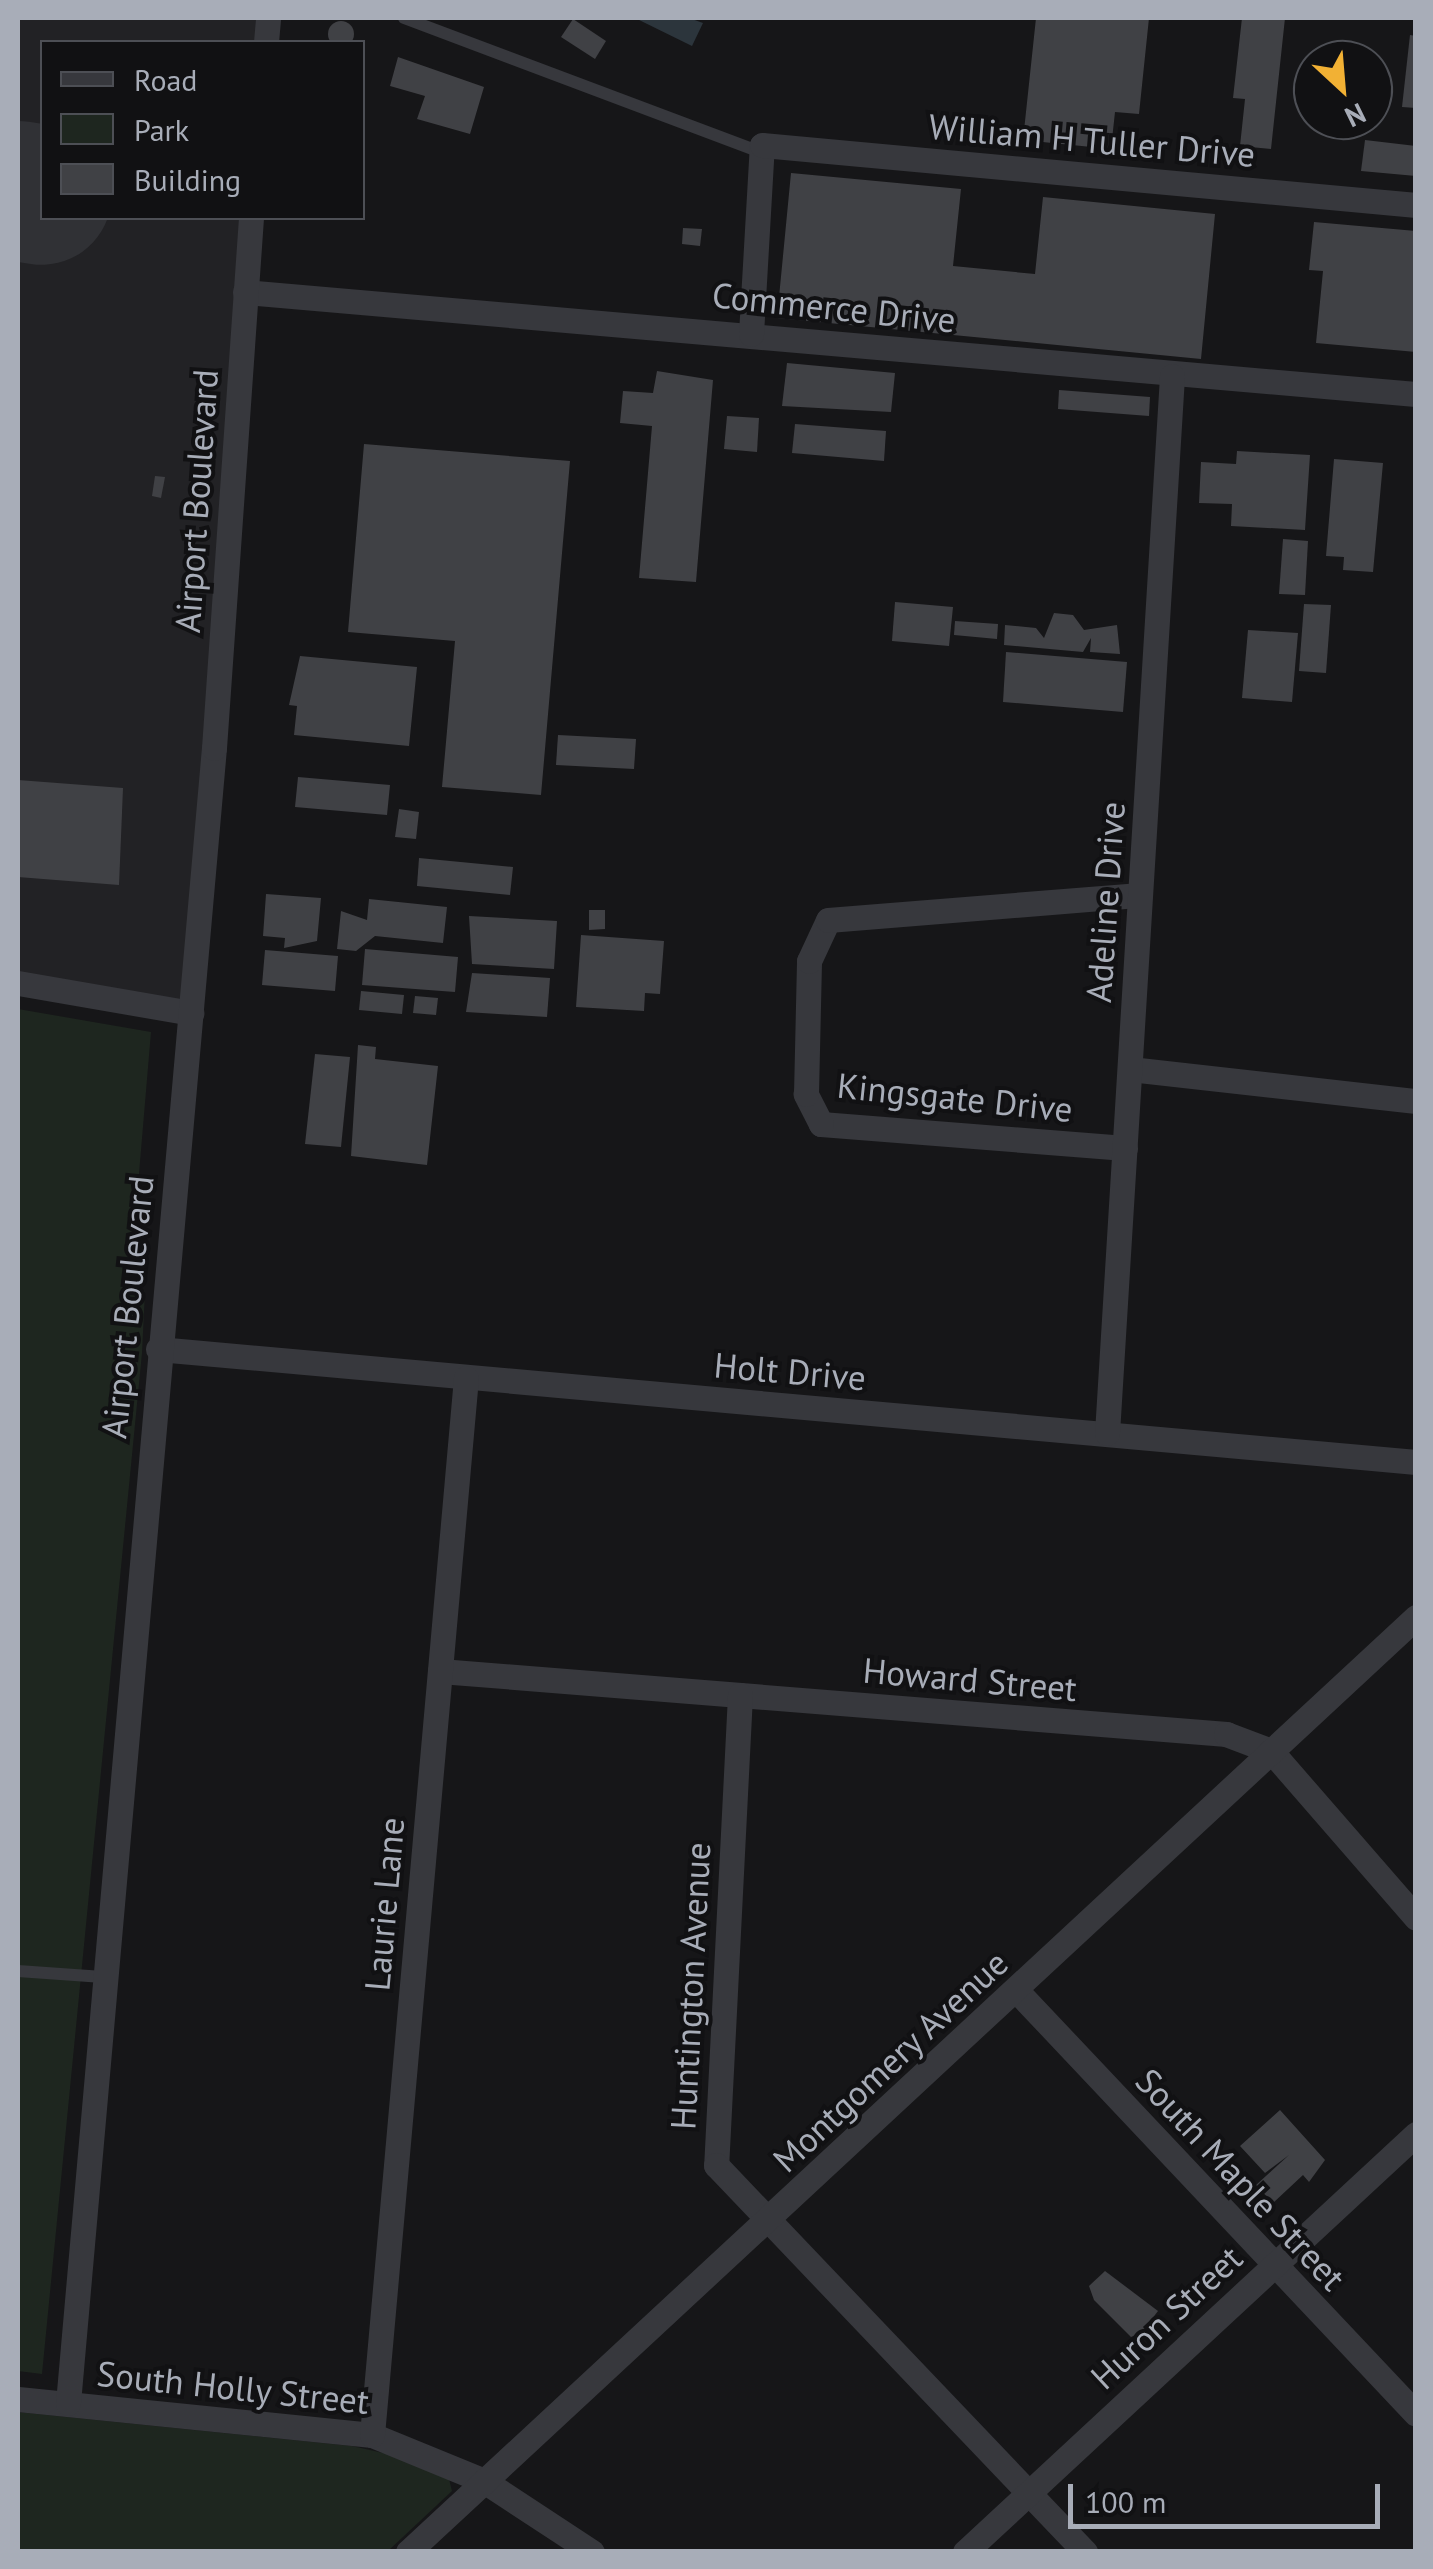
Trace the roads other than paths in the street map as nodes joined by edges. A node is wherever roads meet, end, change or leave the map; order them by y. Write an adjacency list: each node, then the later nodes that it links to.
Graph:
1 (404, 18): 2 (lane)
2 (761, 148): 3 (street, William H Tuller Drive); 6 (street)
3 (1416, 206)
4 (252, 220): 5 (street, Airport Boulevard)
5 (245, 292): 6 (street, Commerce Drive); 11 (street, Airport Boulevard)
6 (750, 334): 7 (street, Commerce Drive)
7 (1172, 376): 8 (street, Commerce Drive); 9 (street, Adeline Drive)
8 (1416, 394)
9 (1140, 895): 12 (street, Adeline Drive); 14 (street, Kingsgate Drive)
10 (18, 983): 11 (street)
11 (191, 1013): 15 (street, Airport Boulevard)
12 (1130, 1069): 13 (street); 14 (street, Adeline Drive)
13 (1416, 1101)
14 (1125, 1148): 17 (street, Adeline Drive)
15 (158, 1349): 16 (street, Holt Drive); 25 (street, Airport Boulevard)
16 (466, 1378): 17 (street, Holt Drive); 20 (street, Laurie Lane)
17 (1107, 1433): 18 (street, Holt Drive)
18 (1416, 1462)
19 (1416, 1618): 22 (street, Montgomery Avenue)
20 (440, 1671): 21 (street, Howard Street); 33 (street, Laurie Lane)
21 (740, 1695): 22 (street, Howard Street); 28 (street, Huntington Avenue)
22 (1271, 1750): 23 (street); 26 (street, Montgomery Avenue)
23 (1416, 1918)
24 (18, 1971): 25 (lane)
25 (103, 1978): 31 (street, Airport Boulevard)
26 (1017, 1991): 28 (street, Montgomery Avenue); 29 (street, South Maple Street)
27 (1416, 2134): 29 (street, Huron Street)
28 (770, 2220): 34 (street, Montgomery Avenue); 35 (street, Huntington Avenue)
29 (1274, 2265): 32 (street, South Maple Street); 35 (street, Huron Street)
30 (18, 2399): 31 (street, South Holly Street)
31 (68, 2404): 33 (street, South Holly Street)
32 (1416, 2414)
33 (372, 2435): 34 (street, South Holly Street)
34 (484, 2481): 36 (street, Montgomery Avenue); 37 (street, South Holly Street)
35 (1029, 2492): 38 (street, Huron Street); 39 (street, Huntington Avenue)
36 (408, 2552)
37 (592, 2552)
38 (965, 2552)
39 (1085, 2552)

